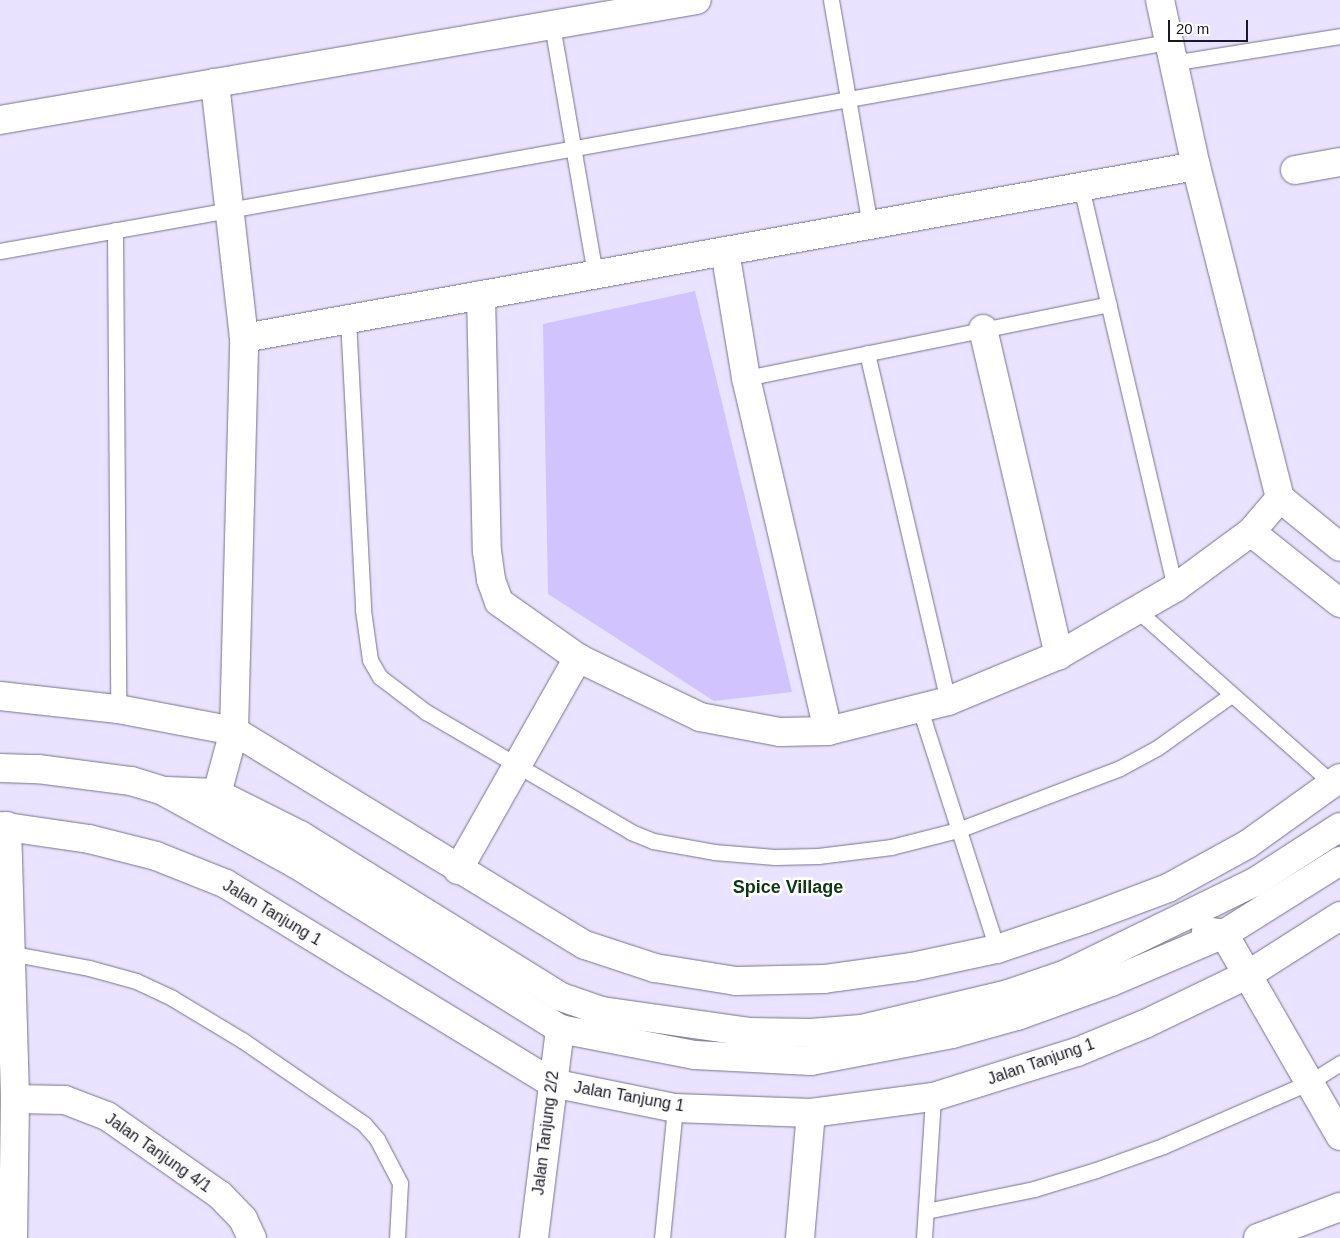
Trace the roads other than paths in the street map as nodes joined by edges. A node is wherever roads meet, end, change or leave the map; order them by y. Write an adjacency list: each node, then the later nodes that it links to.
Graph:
1 (698, 0): 4 (street)
2 (831, 0): 8 (lane)
3 (1160, 0): 6 (street)
4 (552, 25): 7 (street); 10 (lane)
5 (1340, 36): 6 (lane)
6 (1170, 52): 8 (lane); 12 (street)
7 (214, 82): 9 (street); 15 (street)
8 (850, 98): 10 (lane); 16 (lane)
9 (0, 120)
10 (575, 148): 15 (lane); 20 (lane)
11 (1340, 162): 13 (street)
12 (1196, 166): 14 (street); 28 (street)
13 (1295, 170)
14 (1081, 187): 16 (street); 22 (lane)
15 (232, 209): 17 (lane); 25 (street)
16 (870, 225): 19 (street)
17 (115, 230): 18 (lane); 39 (lane)
18 (0, 251)
19 (725, 251): 20 (street); 27 (street)
20 (595, 274): 21 (street)
21 (481, 295): 23 (street); 35 (street)
22 (1109, 304): 24 (lane); 31 (lane)
23 (348, 319): 25 (street); 43 (lane)
24 (983, 329): 26 (lane); 34 (street)
25 (244, 338): 41 (street)
26 (867, 353): 27 (lane); 38 (lane)
27 (746, 378): 42 (street)
28 (1280, 498): 29 (street); 30 (street)
29 (1251, 532): 31 (street); 32 (street)
30 (1340, 547)
31 (1175, 588): 33 (street)
32 (1340, 603)
33 (1137, 610): 34 (street); 36 (lane)
34 (1059, 655): 38 (street)
35 (578, 658): 42 (street); 43 (street)
36 (1231, 695): 45 (lane); 49 (lane)
37 (0, 696): 39 (street)
38 (948, 701): 40 (street)
39 (118, 709): 41 (street)
40 (920, 709): 42 (street); 49 (lane)
41 (234, 731): 46 (street); 51 (street)
42 (828, 731)
43 (519, 765): 49 (lane); 51 (street)
44 (0, 768): 46 (street)
45 (1337, 781): 56 (street)
46 (213, 806): 59 (street); 61 (street)
47 (4, 826): 57 (street); 64 (street, Jalan Tanjung 1)
48 (1340, 827): 52 (street)
49 (958, 830): 56 (lane)
50 (1340, 861): 55 (street)
51 (458, 870): 56 (street)
52 (1236, 891): 54 (street); 55 (street)
53 (1340, 916): 58 (street, Jalan Tanjung 1)
54 (1171, 925): 55 (street); 60 (street)
55 (1224, 934): 58 (street); 61 (street)
56 (996, 949)
57 (9, 953): 66 (street); 74 (lane)
58 (1249, 974): 63 (street); 65 (street, Jalan Tanjung 1)
59 (535, 983): 60 (street); 61 (street)
60 (602, 1011): 61 (street)
61 (560, 1029): 64 (street, Jalan Tanjung 2/2)
62 (1340, 1063): 63 (lane)
63 (1310, 1082): 69 (street); 71 (lane)
64 (552, 1083): 67 (street, Jalan Tanjung 1); 75 (street, Jalan Tanjung 2/2)
65 (933, 1097): 68 (street, Jalan Tanjung 1); 71 (lane)
66 (15, 1099): 72 (street); 73 (street, Jalan Tanjung 4/1)
67 (675, 1108): 68 (street, Jalan Tanjung 1); 76 (lane)
68 (811, 1113): 77 (street)
69 (1340, 1136)
70 (1340, 1208): 79 (street)
71 (926, 1211): 78 (lane)
72 (9, 1230)
73 (252, 1238)
74 (398, 1238)
75 (534, 1238)
76 (662, 1238)
77 (800, 1238)
78 (924, 1238)
79 (1258, 1238)

